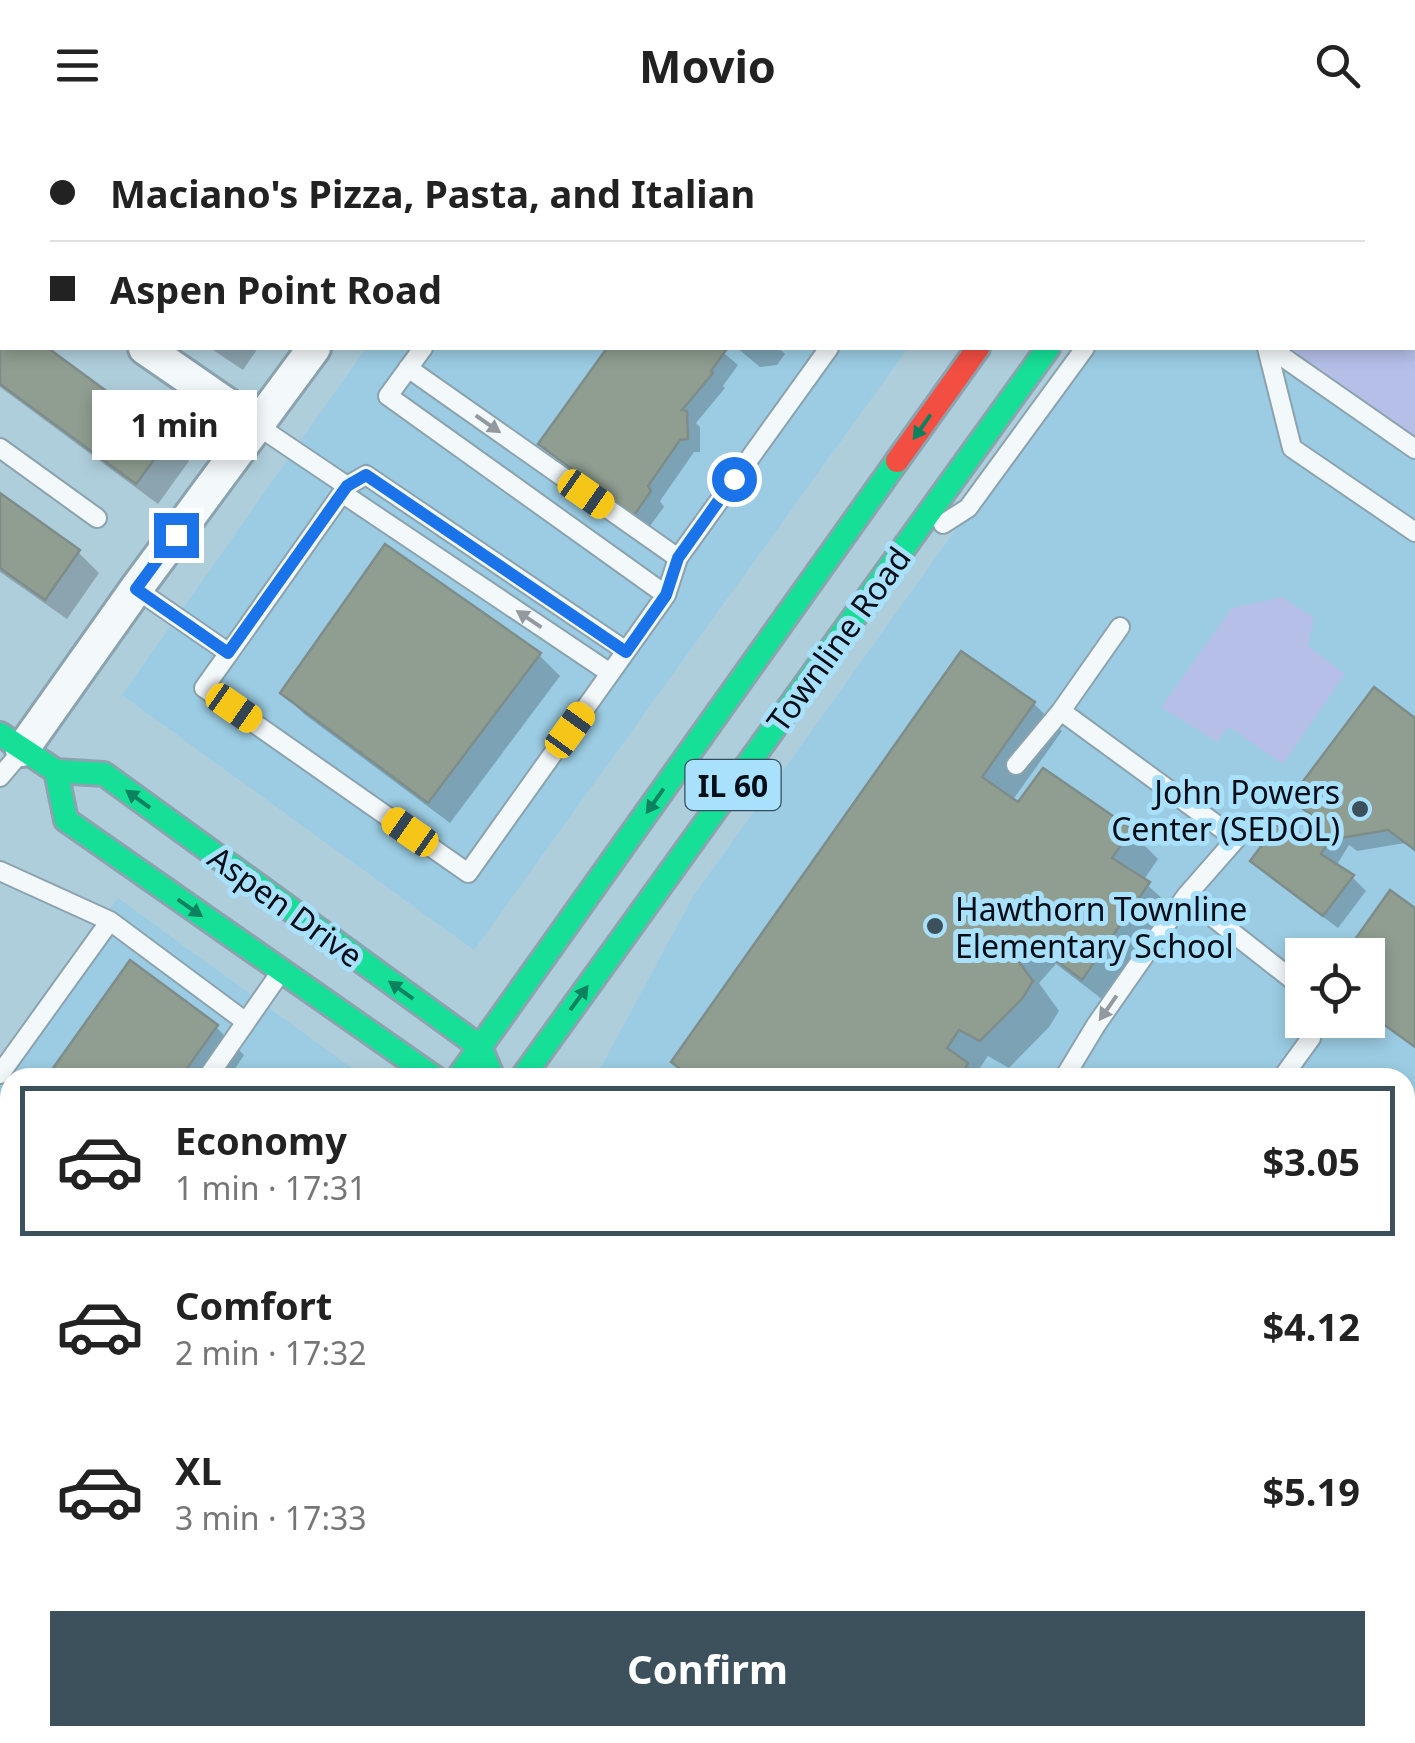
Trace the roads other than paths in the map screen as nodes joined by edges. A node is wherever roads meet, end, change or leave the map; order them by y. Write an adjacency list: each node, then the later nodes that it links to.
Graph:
1 (147, 350): 11 (street)
2 (313, 350): 11 (street)
3 (422, 350): 10 (lane)
4 (827, 350): 18 (lane)
5 (977, 350): 37 (main road, Townline Road / IL 60, one-way to 37)
6 (1047, 350): 17 (main road, Townline Road / IL 60)
7 (1085, 350): 17 (lane)
8 (1268, 350): 16 (lane)
9 (1271, 350): 13 (lane)
10 (408, 368): 18 (lane, one-way to 18); 20 (lane)
11 (258, 426): 14 (lane); 19 (street)
12 (0, 448): 15 (lane)
13 (1415, 449)
14 (344, 489): 22 (lane); 23 (lane); 24 (lane, one-way to 14)
15 (96, 518)
16 (1415, 532)
17 (901, 551): 43 (main road, Townline Road / IL 60, one-way to 17)
18 (678, 558): 20 (lane)
19 (136, 589): 23 (lane); 26 (street)
20 (666, 595): 22 (lane)
21 (1120, 627): 25 (lane)
22 (626, 652): 24 (lane)
23 (228, 653): 24 (lane)
24 (610, 674)
25 (1061, 712): 27 (lane); 31 (lane)
26 (11, 742): 28 (main road, Aspen Drive); 29 (lane)
27 (1016, 766)
28 (56, 770): 33 (main road, Aspen Drive, one-way to 33); 37 (main road, Aspen Drive, one-way to 28)
29 (0, 777)
30 (0, 871): 32 (lane)
31 (1186, 896): 34 (lane); 44 (lane, one-way to 44)
32 (110, 921): 35 (lane); 38 (lane)
33 (280, 972): 35 (lane); 40 (main road, Aspen Drive)
34 (1285, 974)
35 (246, 1022): 39 (lane)
36 (1310, 1038): 45 (lane)
37 (480, 1047): 41 (main road, Townline Road / IL 60); 42 (main road)
38 (4, 1068)
39 (213, 1068)
40 (420, 1068)
41 (465, 1068)
42 (489, 1068)
43 (529, 1068)
44 (1070, 1068)
45 (1289, 1068)

